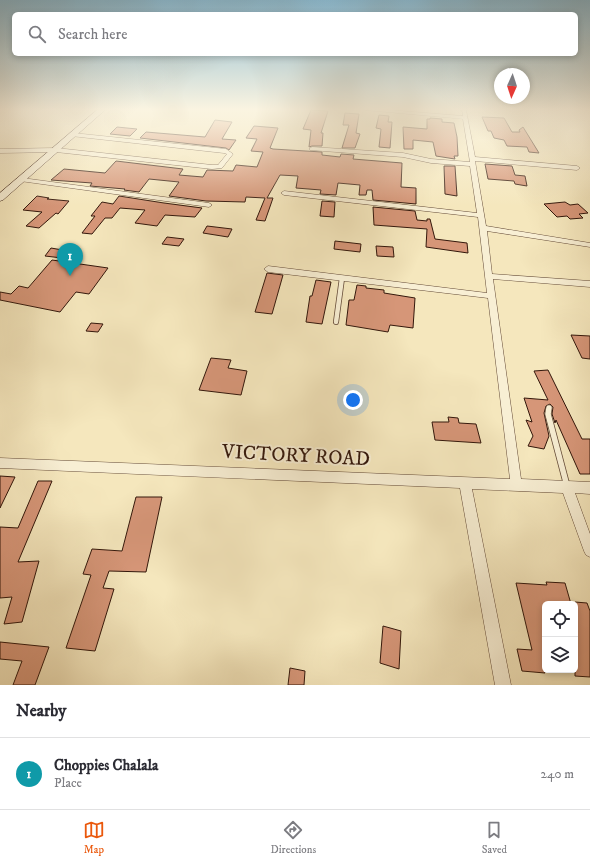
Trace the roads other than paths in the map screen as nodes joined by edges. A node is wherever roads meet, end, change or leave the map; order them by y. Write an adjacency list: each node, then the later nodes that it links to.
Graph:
1 (66, 142): 5 (street)
2 (134, 142): 5 (street)
3 (470, 142): 7 (street)
4 (312, 149): 7 (street)
5 (56, 150): 6 (street); 9 (street)
6 (0, 151)
7 (473, 162): 8 (street); 13 (street)
8 (577, 168)
9 (22, 180): 11 (street); 12 (street)
10 (284, 193): 13 (street)
11 (0, 198)
12 (209, 205)
13 (481, 215): 14 (street)
14 (483, 228): 15 (street); 17 (street)
15 (590, 245)
16 (268, 269): 18 (street)
17 (489, 276): 19 (street); 20 (street)
18 (342, 278): 20 (street); 21 (lane)
19 (590, 284)
20 (492, 296): 25 (street)
21 (336, 322)
22 (549, 408): 26 (lane)
23 (0, 463): 24 (street, VICTORY ROAD)
24 (465, 483): 25 (street, VICTORY ROAD); 29 (street)
25 (516, 485): 26 (street, VICTORY ROAD)
26 (567, 487): 27 (street, VICTORY ROAD); 28 (street)
27 (590, 488)
28 (590, 551)
29 (503, 685)

